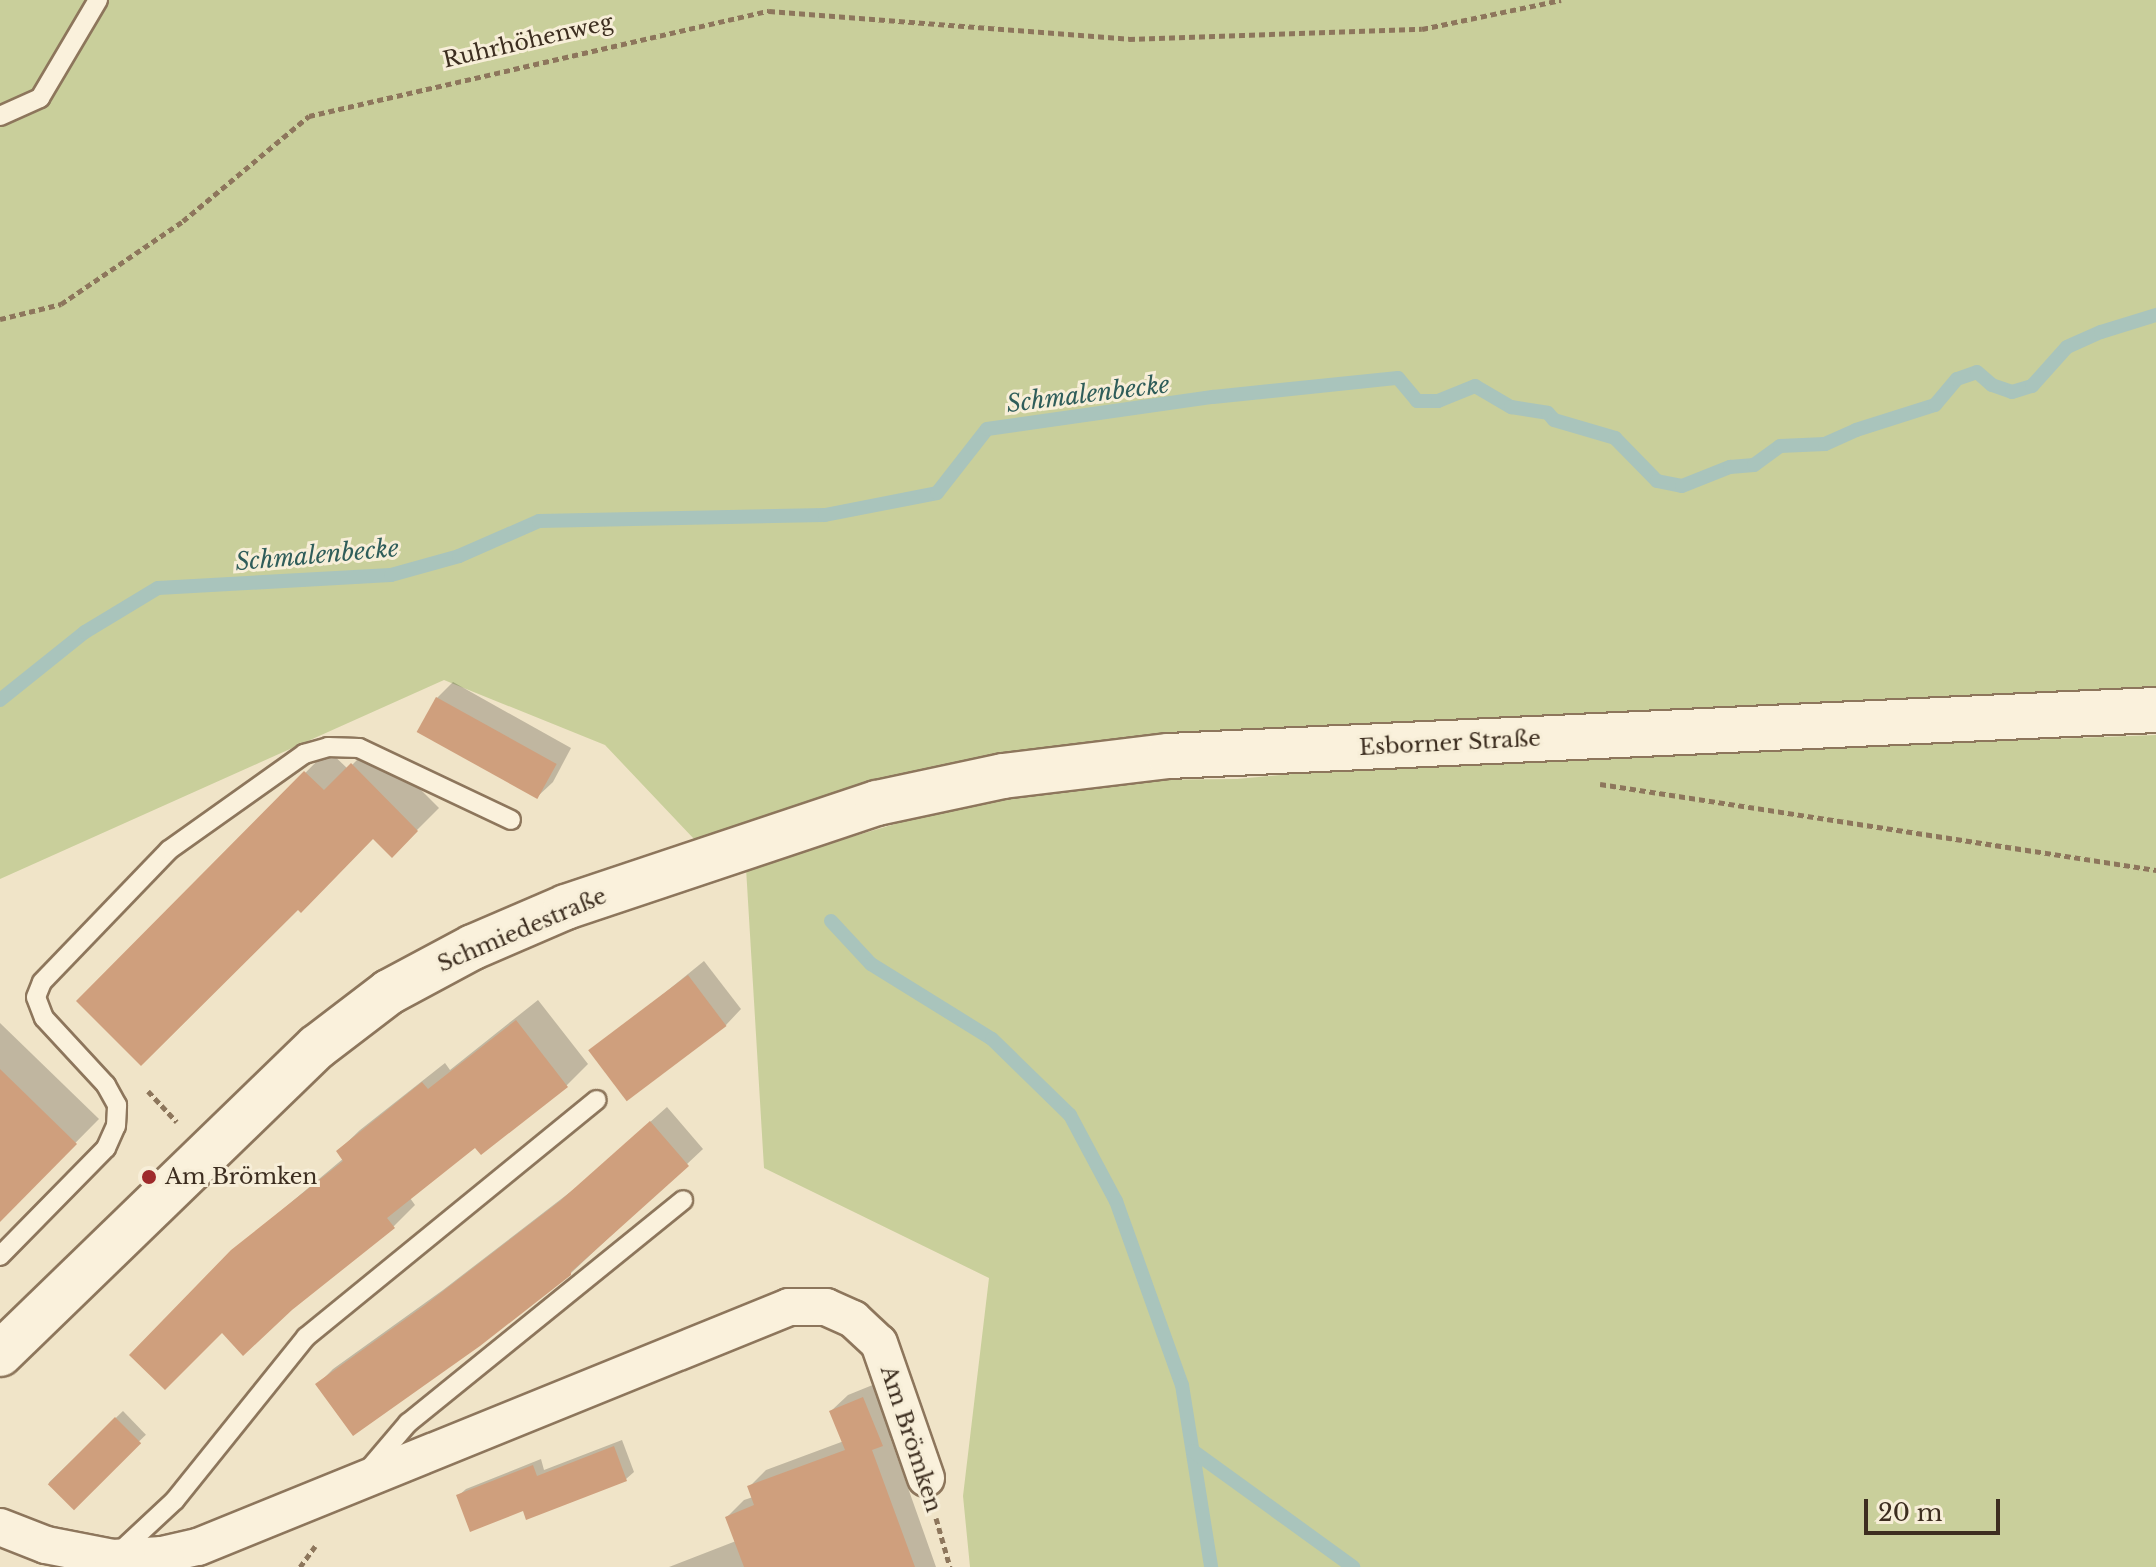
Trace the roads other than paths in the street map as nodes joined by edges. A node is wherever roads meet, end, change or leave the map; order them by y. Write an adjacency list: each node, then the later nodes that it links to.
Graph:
1 (98, 0): 2 (lane)
2 (0, 116)
3 (2156, 710): 5 (main road, Esborner Straße)
4 (511, 820): 8 (lane)
5 (754, 843): 9 (main road, Schmiedestraße)
6 (597, 1100): 13 (lane)
7 (683, 1200): 11 (lane)
8 (0, 1256)
9 (0, 1354)
10 (926, 1478): 11 (street, Am Brömken)
11 (358, 1482): 13 (street, Am Brömken)
12 (0, 1527): 13 (street, Am Brömken)
13 (113, 1558)

